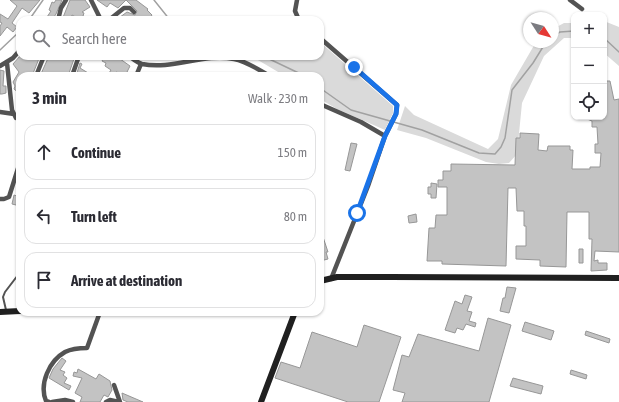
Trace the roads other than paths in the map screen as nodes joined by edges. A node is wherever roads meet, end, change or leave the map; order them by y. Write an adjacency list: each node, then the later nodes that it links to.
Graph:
1 (66, 0): 8 (street)
2 (91, 0): 7 (street)
3 (297, 0): 10 (street)
4 (570, 0): 5 (street)
5 (582, 9)
6 (134, 12): 9 (street)
7 (98, 14)
8 (59, 16)
9 (114, 16)
10 (297, 16)
11 (324, 41): 29 (street)
12 (16, 54): 18 (street)
13 (42, 60): 21 (street)
14 (78, 60): 22 (street)
15 (135, 60): 19 (street)
16 (192, 60): 19 (street)
17 (238, 60): 24 (street)
18 (7, 63): 20 (street); 27 (street)
19 (141, 64): 23 (street)
20 (0, 66)
21 (38, 72)
22 (73, 72)
23 (138, 72)
24 (262, 72)
25 (324, 106): 29 (street)
26 (0, 112): 27 (street)
27 (14, 114): 28 (street)
28 (16, 118)
29 (385, 136): 34 (street)
30 (16, 174): 31 (street)
31 (0, 199)
32 (16, 278): 37 (lane)
33 (619, 278): 34 (street)
34 (331, 279): 35 (street)
35 (324, 280)
36 (16, 311): 37 (street)
37 (3, 312)
38 (99, 316): 41 (street)
39 (293, 316): 46 (street)
40 (114, 385): 45 (street)
41 (49, 402)
42 (52, 402): 43 (street)
43 (73, 402)
44 (106, 402): 45 (street)
45 (119, 402)
46 (261, 402)

